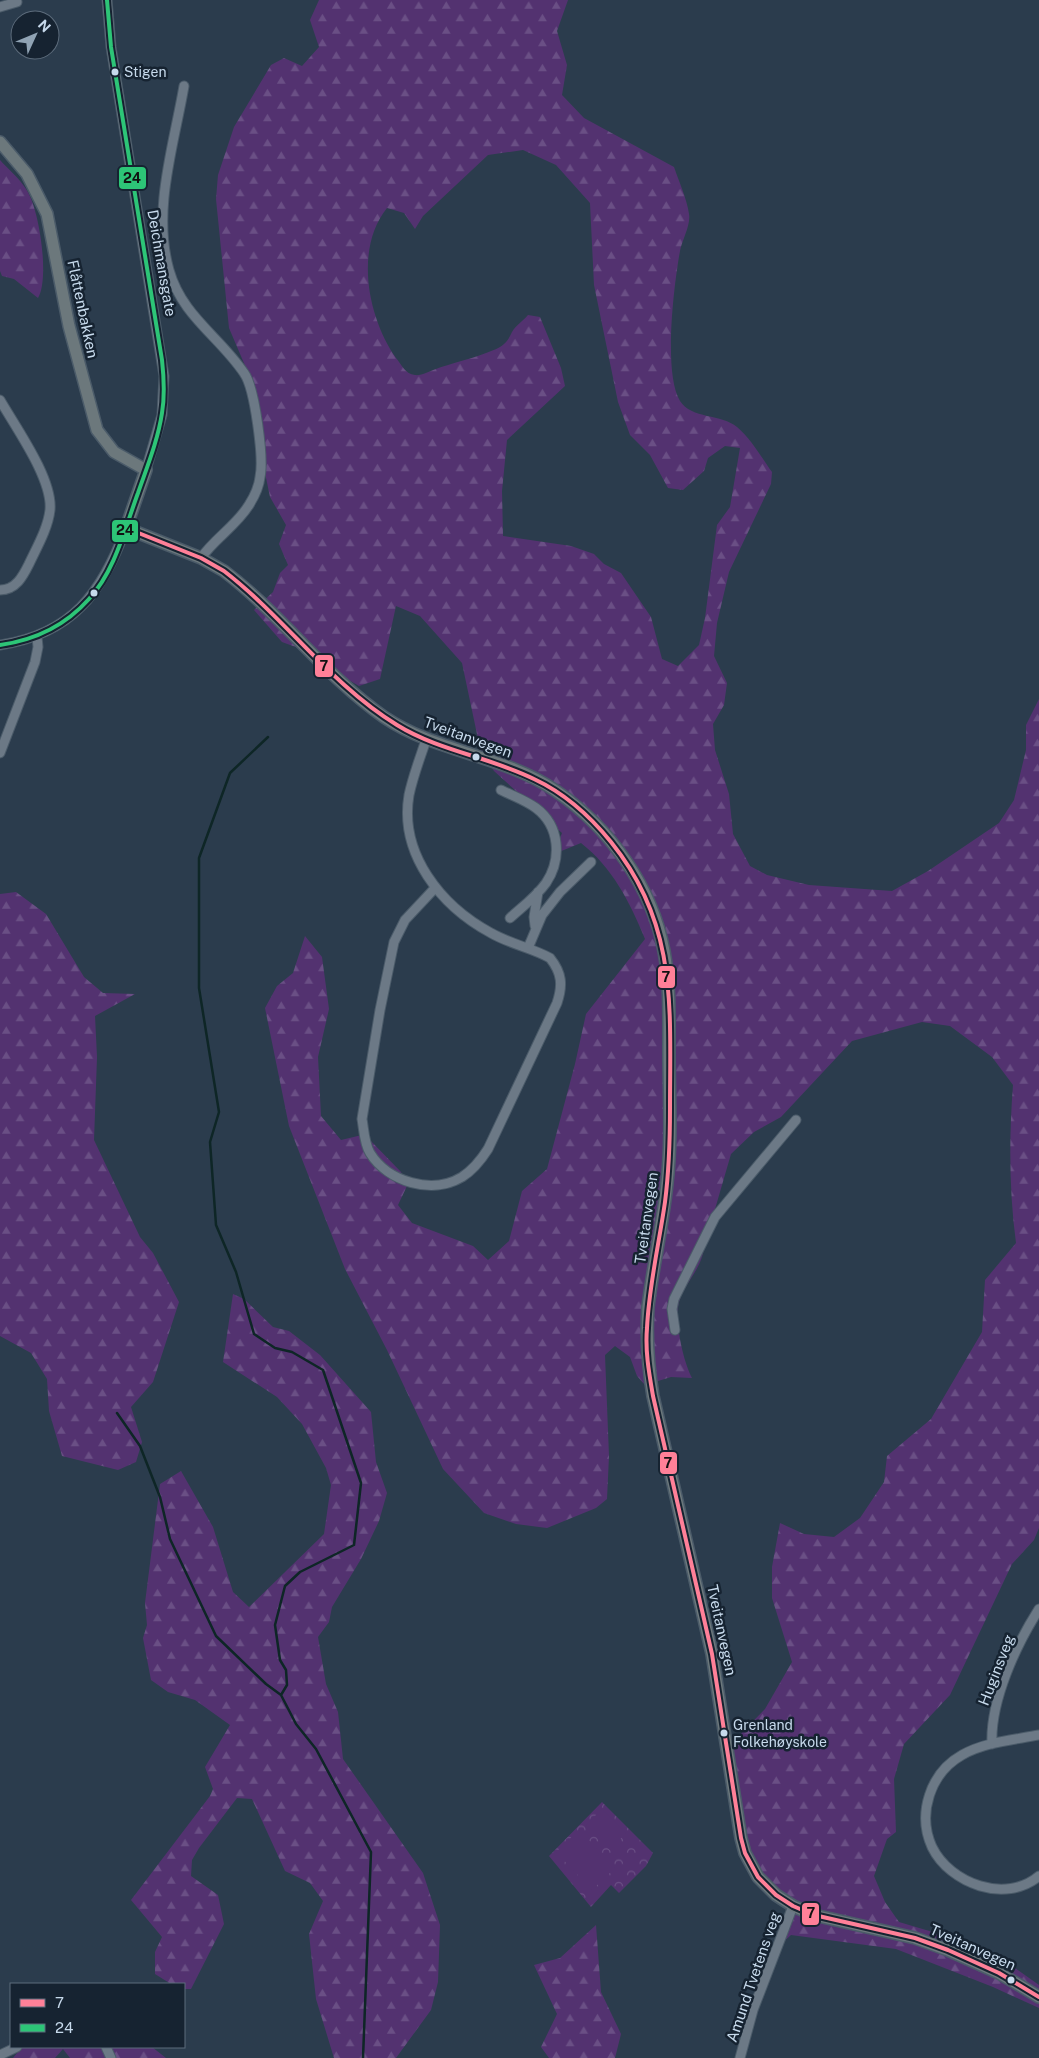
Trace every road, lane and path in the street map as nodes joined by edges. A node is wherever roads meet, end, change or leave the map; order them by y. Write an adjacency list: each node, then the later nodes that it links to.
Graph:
1 (107, 0): 7 (street, Deichmansgate)
2 (17, 2): 3 (street)
3 (0, 7)
4 (184, 86): 9 (street)
5 (0, 142): 7 (main road, Flåttenbakken)
6 (0, 400): 10 (street)
7 (146, 470): 8 (main road, Deichmansgate)
8 (126, 528): 9 (main road, Tveitanvegen); 11 (street)
9 (201, 558): 13 (main road, Tveitanvegen)
10 (0, 590)
11 (36, 637): 12 (street); 14 (street)
12 (0, 645)
13 (426, 740): 17 (street); 28 (main road, Tveitanvegen)
14 (0, 753)
15 (501, 790): 18 (street)
16 (591, 862): 20 (street)
17 (435, 888): 21 (street); 21 (street)
18 (538, 892): 19 (street); 20 (street)
19 (510, 918)
20 (536, 928): 21 (street)
21 (528, 948)
22 (796, 1120): 23 (street)
23 (675, 1330)
24 (1039, 1609): 26 (street, Huginsveg)
25 (1039, 1734): 26 (street)
26 (992, 1744): 27 (street)
27 (1039, 1876)
28 (793, 1906): 29 (main road, Tveitanvegen); 32 (street, Amund Tvetens veg)
29 (1039, 1997)
30 (15, 2048): 31 (street)
31 (0, 2055)
32 (740, 2058)

